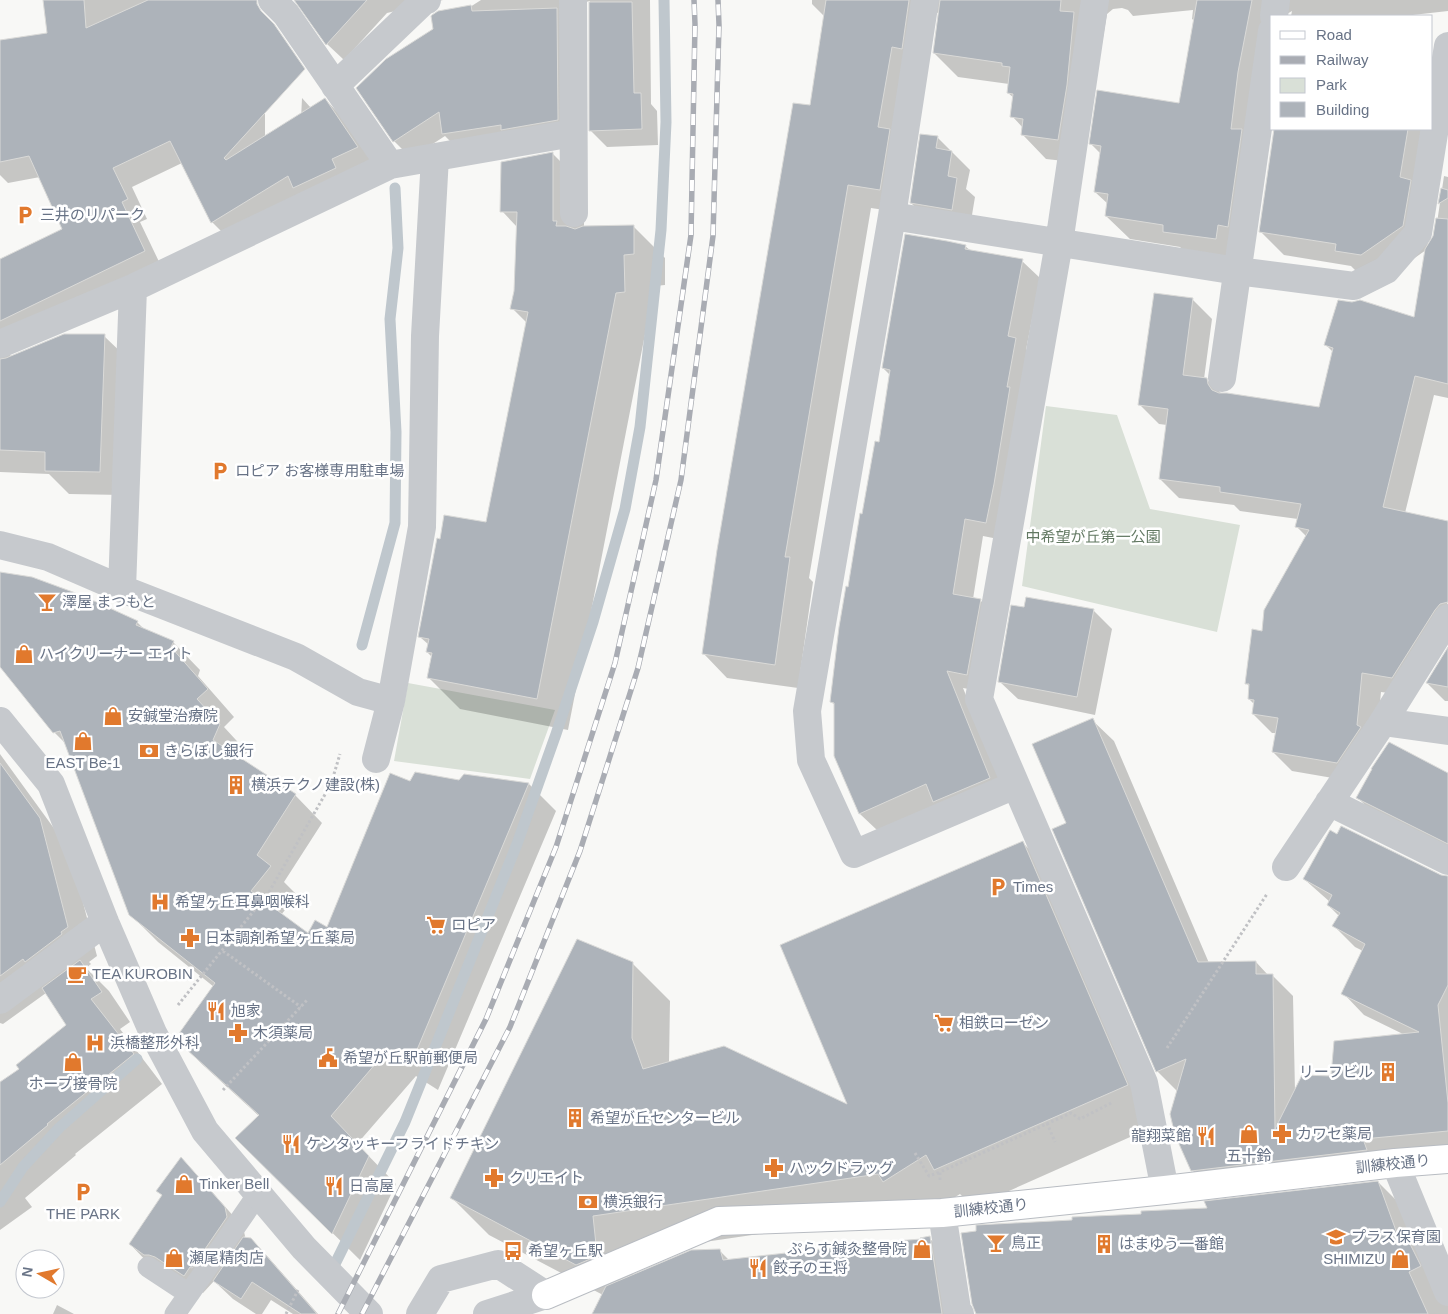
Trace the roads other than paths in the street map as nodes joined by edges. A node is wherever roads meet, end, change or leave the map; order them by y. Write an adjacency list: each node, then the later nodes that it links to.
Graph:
1 (427, 0): 10 (street)
2 (573, 0): 12 (street)
3 (925, 0): 16 (street)
4 (1095, 0): 17 (street)
5 (1276, 0): 7 (street)
6 (281, 5): 10 (street)
7 (1274, 15)
8 (1270, 45): 18 (street)
9 (1448, 46): 11 (street)
10 (335, 86): 14 (street)
11 (1442, 119): 18 (street)
12 (573, 133): 13 (street); 15 (street)
13 (435, 157): 14 (street); 25 (street)
14 (390, 165): 19 (street)
15 (574, 213)
16 (892, 216): 17 (street); 30 (street)
17 (1059, 243): 18 (street); 30 (street)
18 (1237, 270): 21 (street)
19 (133, 288): 20 (street); 23 (street)
20 (0, 344)
21 (1222, 378)
22 (0, 545): 23 (street)
23 (122, 589): 25 (street)
24 (1448, 618): 27 (street)
25 (391, 701): 29 (street)
26 (0, 721): 34 (street)
27 (1383, 722): 28 (street); 31 (street)
28 (1448, 731)
29 (376, 760)
30 (1014, 785): 38 (street)
31 (1329, 802): 32 (street); 33 (street)
32 (1448, 861)
33 (1286, 867)
34 (105, 922): 35 (street); 39 (street)
35 (0, 1000)
36 (1448, 1159): 37 (street, 訓練校通り)
37 (1395, 1163): 38 (street, 訓練校通り); 42 (street)
38 (1165, 1190): 40 (street, 訓練校通り)
39 (258, 1194): 43 (lane); 46 (street)
40 (942, 1213): 44 (street, 訓練校通り); 49 (street)
41 (148, 1267): 43 (lane)
42 (1448, 1292)
43 (189, 1294): 45 (lane)
44 (546, 1304): 47 (street); 48 (street)
45 (175, 1314)
46 (370, 1314)
47 (420, 1314)
48 (487, 1314)
49 (960, 1314)

